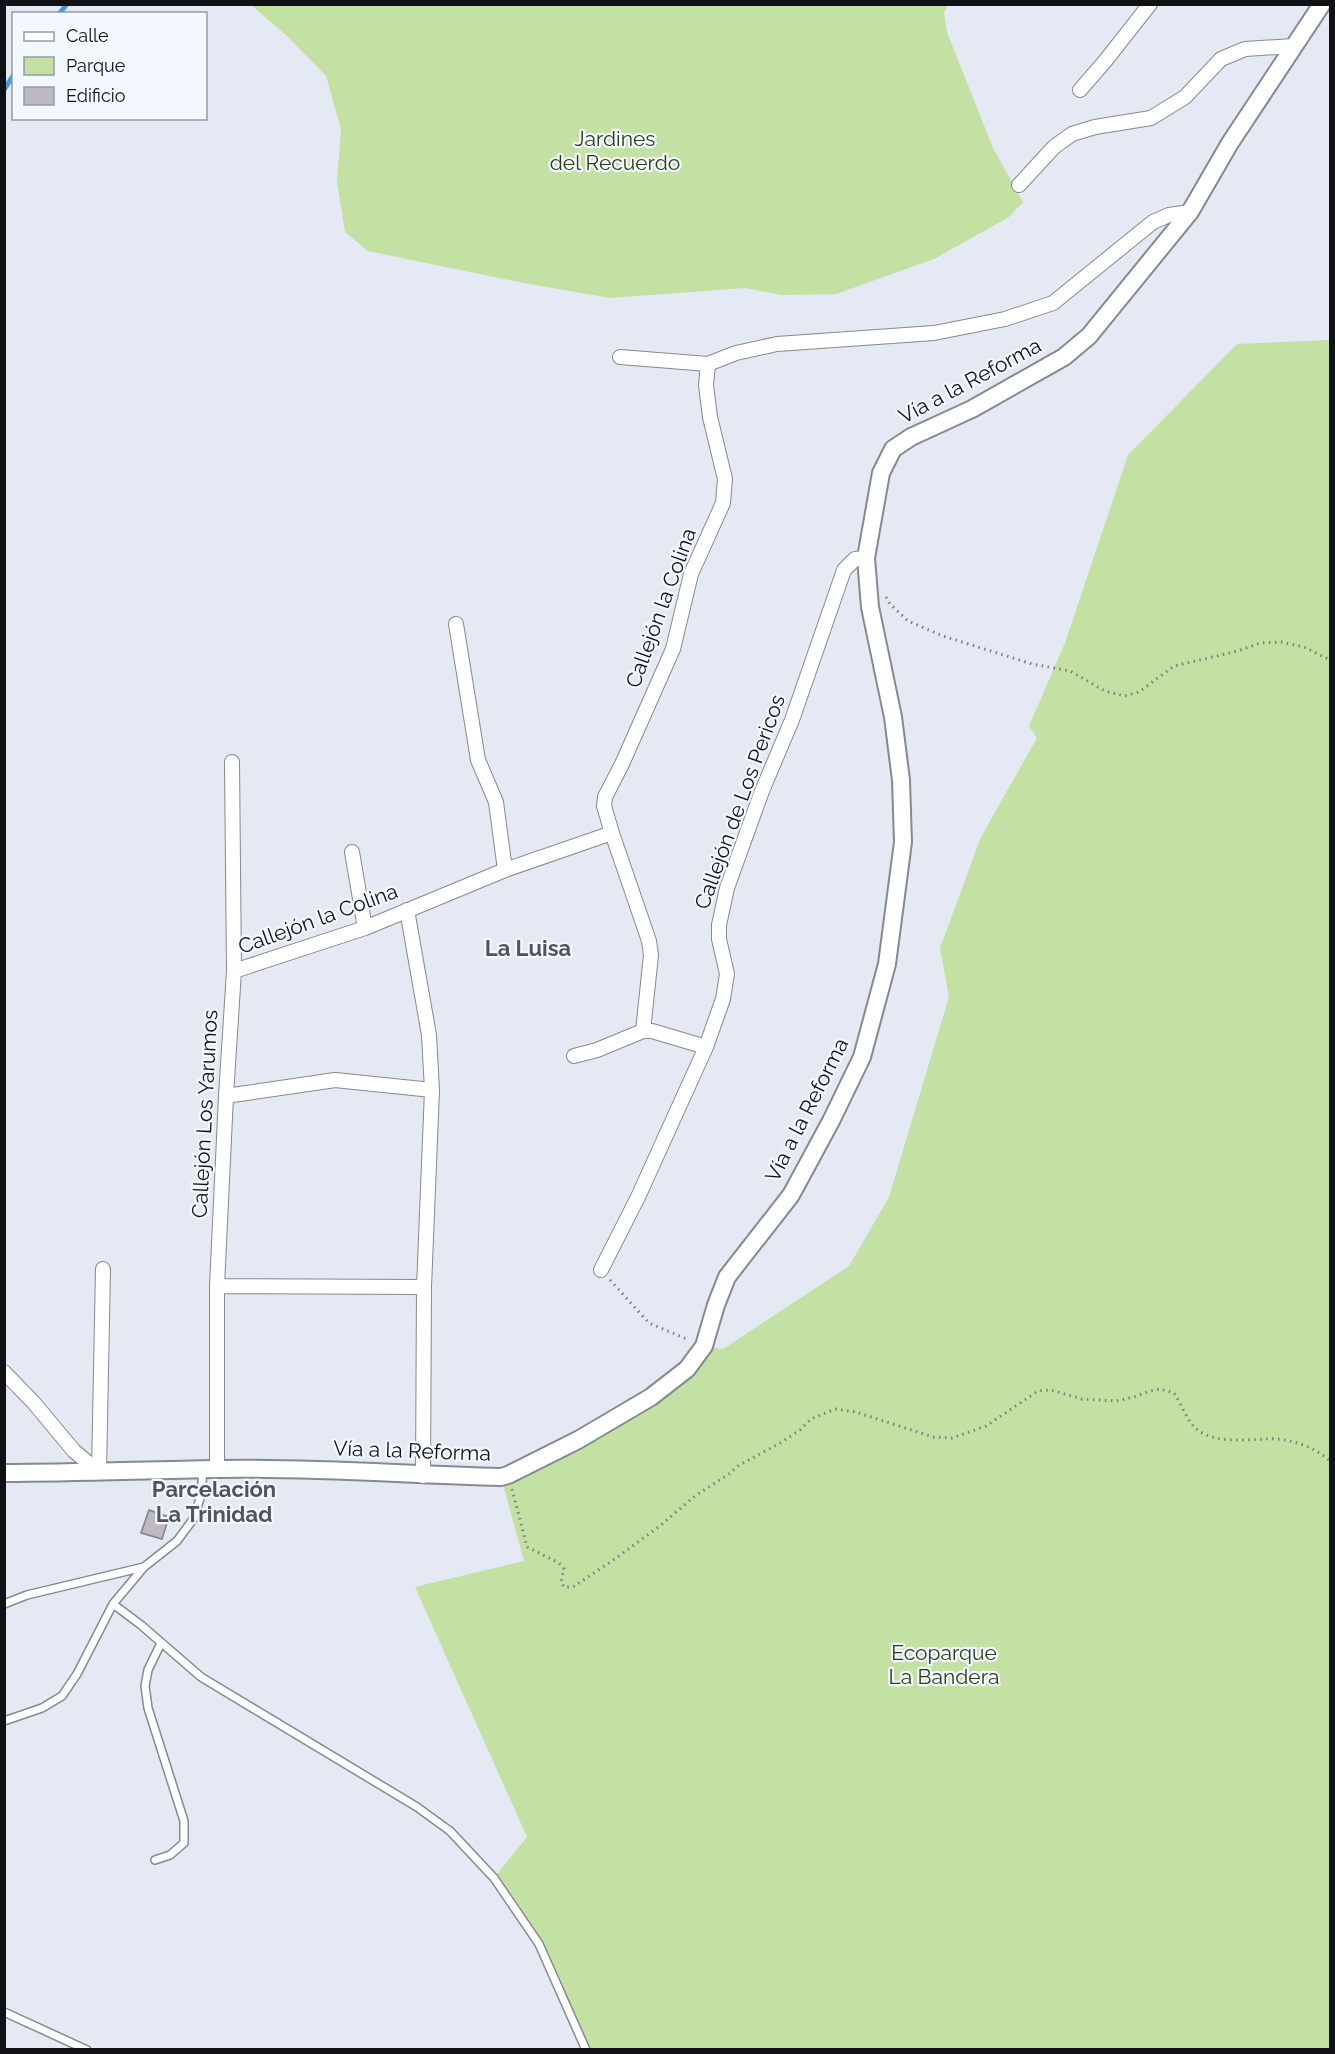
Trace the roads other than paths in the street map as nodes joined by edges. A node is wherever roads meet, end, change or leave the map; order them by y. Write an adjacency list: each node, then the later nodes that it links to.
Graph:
1 (1150, 4): 4 (street)
2 (1323, 4): 3 (street, Vía a la Reforma)
3 (1294, 46): 5 (street); 6 (street, Vía a la Reforma)
4 (1080, 90)
5 (1019, 185)
6 (1190, 212): 8 (street); 9 (street, Vía a la Reforma)
7 (620, 357): 8 (street)
8 (708, 364): 12 (street, Callejón la Colina)
9 (866, 558): 19 (street, Callejón de Los Pericos); 31 (street, Vía a la Reforma)
10 (456, 624): 14 (street)
11 (232, 762): 17 (street, Callejón Los Yarumos)
12 (612, 833): 14 (street, Callejón la Colina); 18 (street)
13 (352, 852): 16 (street)
14 (505, 870): 15 (street, Callejón la Colina)
15 (407, 910): 16 (street, Callejón la Colina); 21 (street)
16 (365, 928): 17 (street, Callejón la Colina)
17 (234, 971): 22 (street, Callejón Los Yarumos)
18 (644, 1030): 19 (street); 20 (street)
19 (706, 1047): 24 (street, Callejón de Los Pericos)
20 (574, 1056)
21 (432, 1090): 22 (street); 26 (street)
22 (226, 1096): 25 (street, Callejón Los Yarumos)
23 (103, 1269): 30 (street)
24 (601, 1270)
25 (217, 1286): 26 (street); 28 (street, Callejón Los Yarumos)
26 (424, 1287): 31 (street)
27 (4, 1372): 30 (street)
28 (210, 1469): 30 (street, Vía a la Reforma); 31 (street, Vía a la Reforma); 32 (lane)
29 (4, 1473): 30 (street, Vía a la Reforma)
30 (99, 1473)
31 (423, 1476)
32 (144, 1567): 33 (lane); 34 (lane)
33 (4, 1604)
34 (113, 1604): 35 (lane); 36 (lane)
35 (161, 1643): 37 (lane); 40 (lane)
36 (4, 1721)
37 (155, 1860)
38 (4, 2012): 39 (lane)
39 (87, 2049)
40 (586, 2049)

